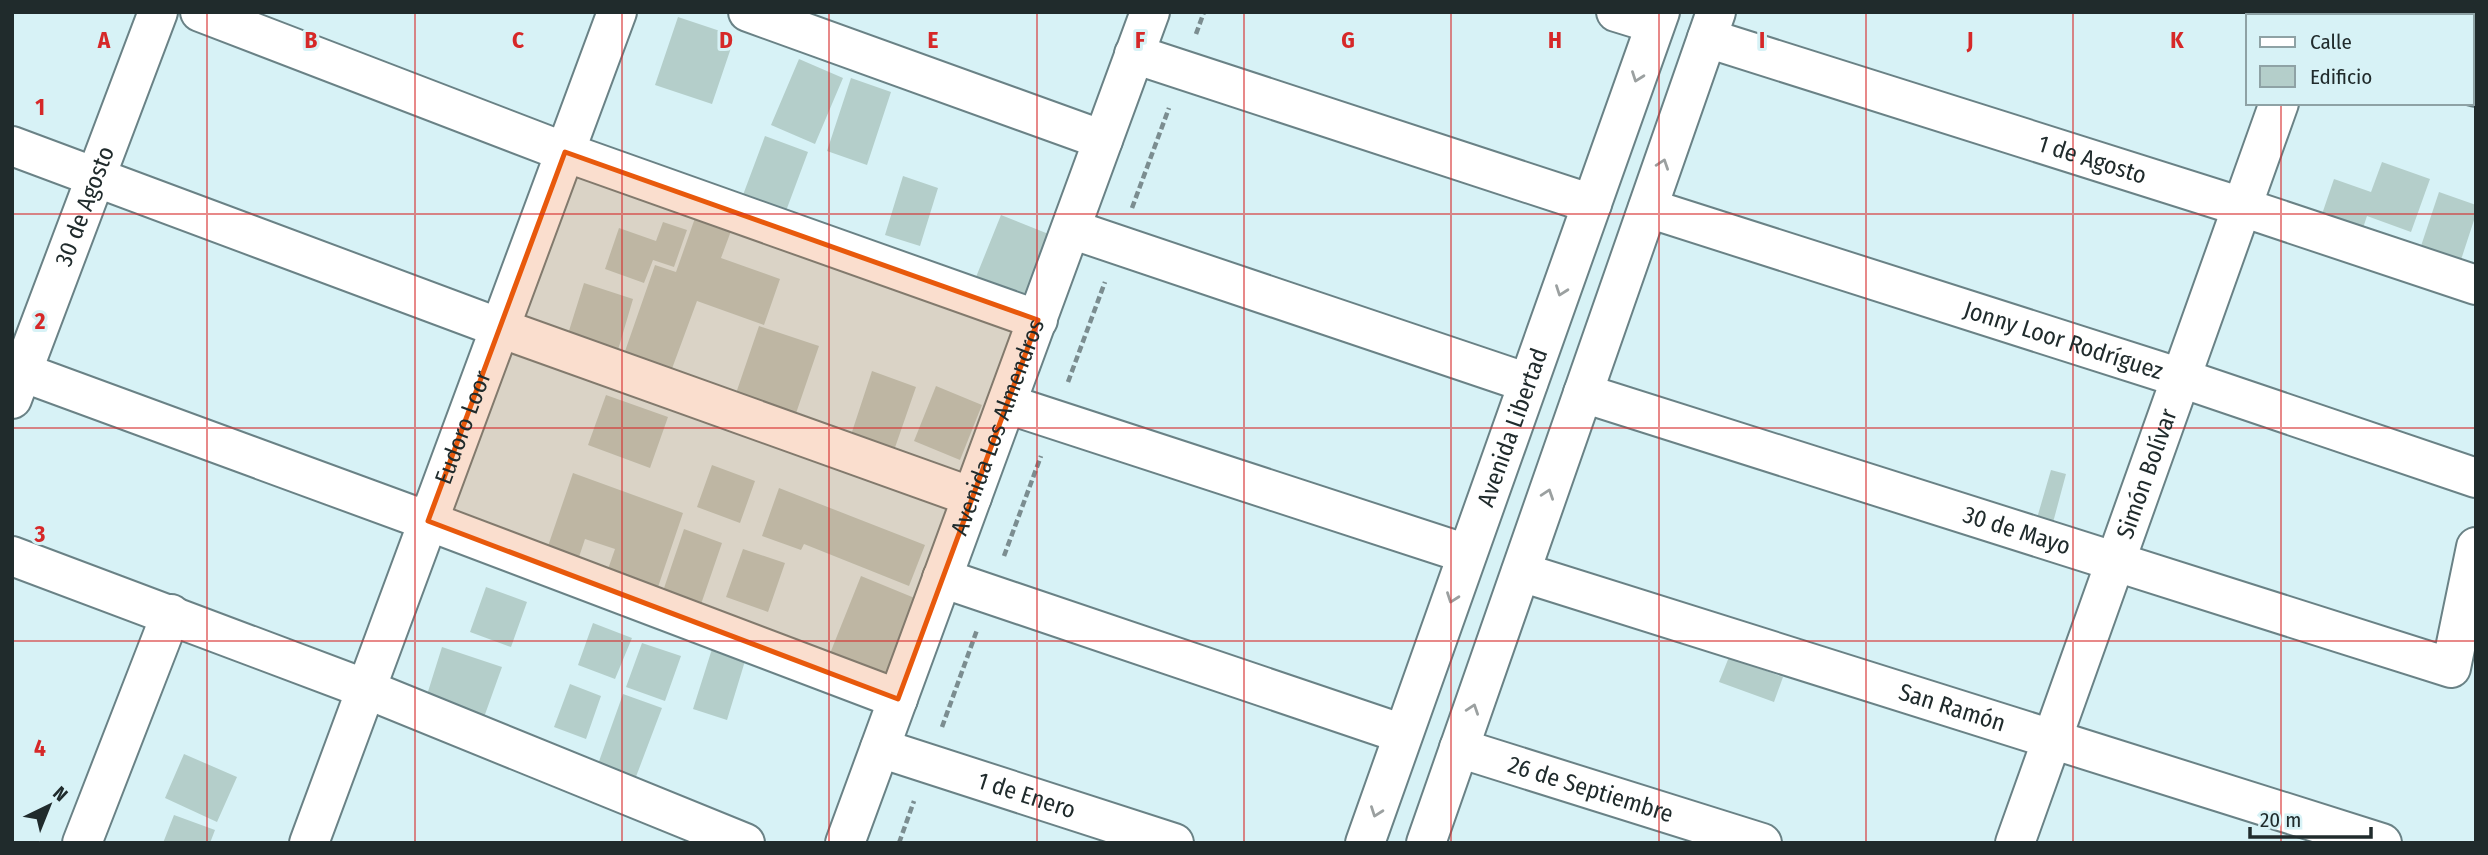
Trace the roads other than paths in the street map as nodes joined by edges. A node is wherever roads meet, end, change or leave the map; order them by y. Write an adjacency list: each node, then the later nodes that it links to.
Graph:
1 (158, 12): 14 (street, 30 de Agosto)
2 (200, 12): 13 (street)
3 (617, 12): 13 (street, Eudoro Loor)
4 (748, 12): 11 (street)
5 (1150, 12): 9 (street, Avenida Los Almendros)
6 (1615, 12): 7 (street)
7 (1658, 18): 15 (street, Avenida Libertad, one-way to 15)
8 (1712, 25): 16 (street, 1 de Agosto); 17 (street, one-way to 8)
9 (1135, 54): 11 (street, Avenida Los Almendros); 15 (street)
10 (2278, 105): 16 (street, Simón Bolívar)
11 (1103, 140): 18 (street, Avenida Los Almendros)
12 (12, 146): 14 (street)
13 (565, 152): 20 (street); 21 (street, Eudoro Loor)
14 (96, 177): 21 (street); 22 (street, 30 de Agosto)
15 (1592, 204): 24 (street, Avenida Libertad, one-way to 24)
16 (2242, 207): 19 (street, 1 de Agosto); 23 (street, Simón Bolívar)
17 (1648, 208): 23 (street, Jonny Loor Rodríguez); 25 (street)
18 (1071, 229): 20 (street, Avenida Los Almendros); 24 (street)
19 (2476, 285)
20 (1038, 320): 26 (street, Avenida Los Almendros)
21 (500, 328): 28 (street); 29 (street, Eudoro Loor)
22 (19, 371): 29 (street)
23 (2181, 378): 27 (street, Jonny Loor Rodríguez); 33 (street, Simón Bolívar)
24 (1528, 383): 31 (street, Avenida Libertad)
25 (1583, 393): 33 (street, 30 de Mayo); 34 (street, one-way to 25)
26 (1007, 404): 28 (street, Avenida Los Almendros); 31 (street)
27 (2476, 478)
28 (972, 497): 35 (street, Avenida Los Almendros)
29 (428, 521): 38 (street, Eudoro Loor); 39 (street)
30 (2476, 547): 37 (street)
31 (1467, 554): 40 (street, Avenida Libertad, one-way to 40)
32 (12, 556): 36 (street)
33 (2115, 561): 37 (street, 30 de Mayo); 41 (street, Simón Bolívar)
34 (1521, 572): 41 (street, San Ramón); 43 (street, one-way to 34)
35 (942, 578): 39 (street, Avenida Los Almendros); 40 (street)
36 (171, 614): 38 (street); 44 (street)
37 (2468, 627)
38 (366, 689): 45 (street, Eudoro Loor); 46 (street)
39 (898, 699): 42 (street, Avenida Los Almendros)
40 (1403, 734): 49 (street, Avenida Libertad, one-way to 49)
41 (2052, 739): 52 (street, Simón Bolívar); 53 (street, San Ramón)
42 (880, 748): 47 (street, Avenida Los Almendros); 48 (street, 1 de Enero)
43 (1459, 748): 50 (street); 51 (street, 26 de Septiembre)
44 (82, 843)
45 (309, 843)
46 (745, 843)
47 (845, 843)
48 (1174, 843)
49 (1365, 843)
50 (1426, 843)
51 (1762, 843)
52 (2015, 843)
53 (2382, 843)

